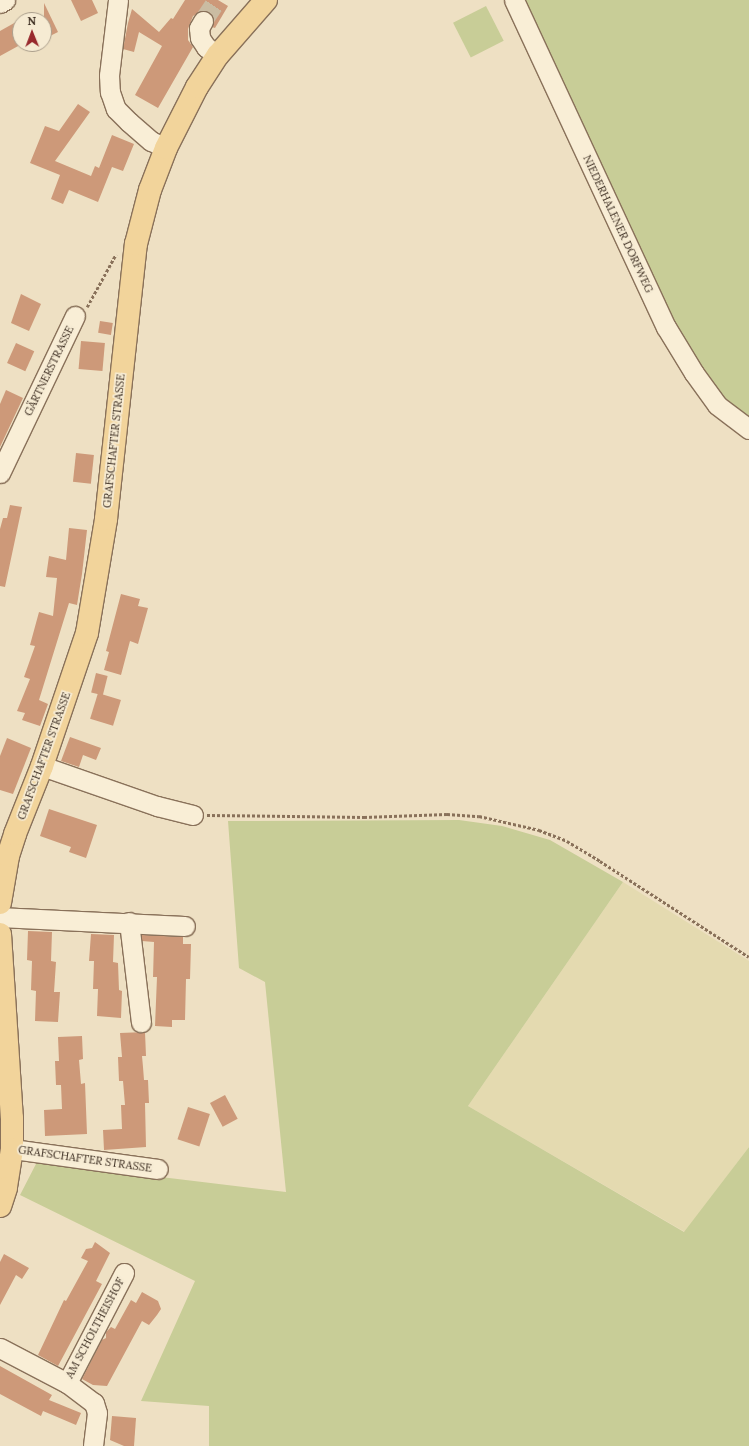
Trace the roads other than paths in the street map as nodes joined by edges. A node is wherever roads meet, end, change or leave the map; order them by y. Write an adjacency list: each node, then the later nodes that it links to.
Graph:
1 (5, 0): 5 (street)
2 (118, 0): 8 (street)
3 (514, 0): 10 (street, NIEDERHALENER DORFWEG)
4 (260, 2): 7 (main road, GRAFSCHAFTER STRASSE)
5 (0, 3)
6 (203, 21): 7 (street)
7 (218, 55): 8 (main road, GRAFSCHAFTER STRASSE)
8 (166, 148): 12 (main road, GRAFSCHAFTER STRASSE)
9 (75, 316): 11 (street, GÄRTNERSTRASSE)
10 (749, 429)
11 (0, 473)
12 (42, 766): 13 (street); 14 (main road, GRAFSCHAFTER STRASSE)
13 (193, 815)
14 (8, 833): 15 (main road, GRAFSCHAFTER STRASSE)
15 (0, 903)
16 (0, 917): 17 (street)
17 (129, 922): 18 (street); 20 (street)
18 (185, 926)
19 (0, 934): 21 (main road, GRAFSCHAFTER STRASSE)
20 (141, 1022)
21 (12, 1149): 22 (street, GRAFSCHAFTER STRASSE); 23 (main road, GRAFSCHAFTER STRASSE)
22 (158, 1169)
23 (0, 1206)
24 (124, 1273): 26 (street, AM SCHOLTHEISHOF)
25 (0, 1348): 26 (street)
26 (66, 1383): 27 (street)
27 (93, 1446)

